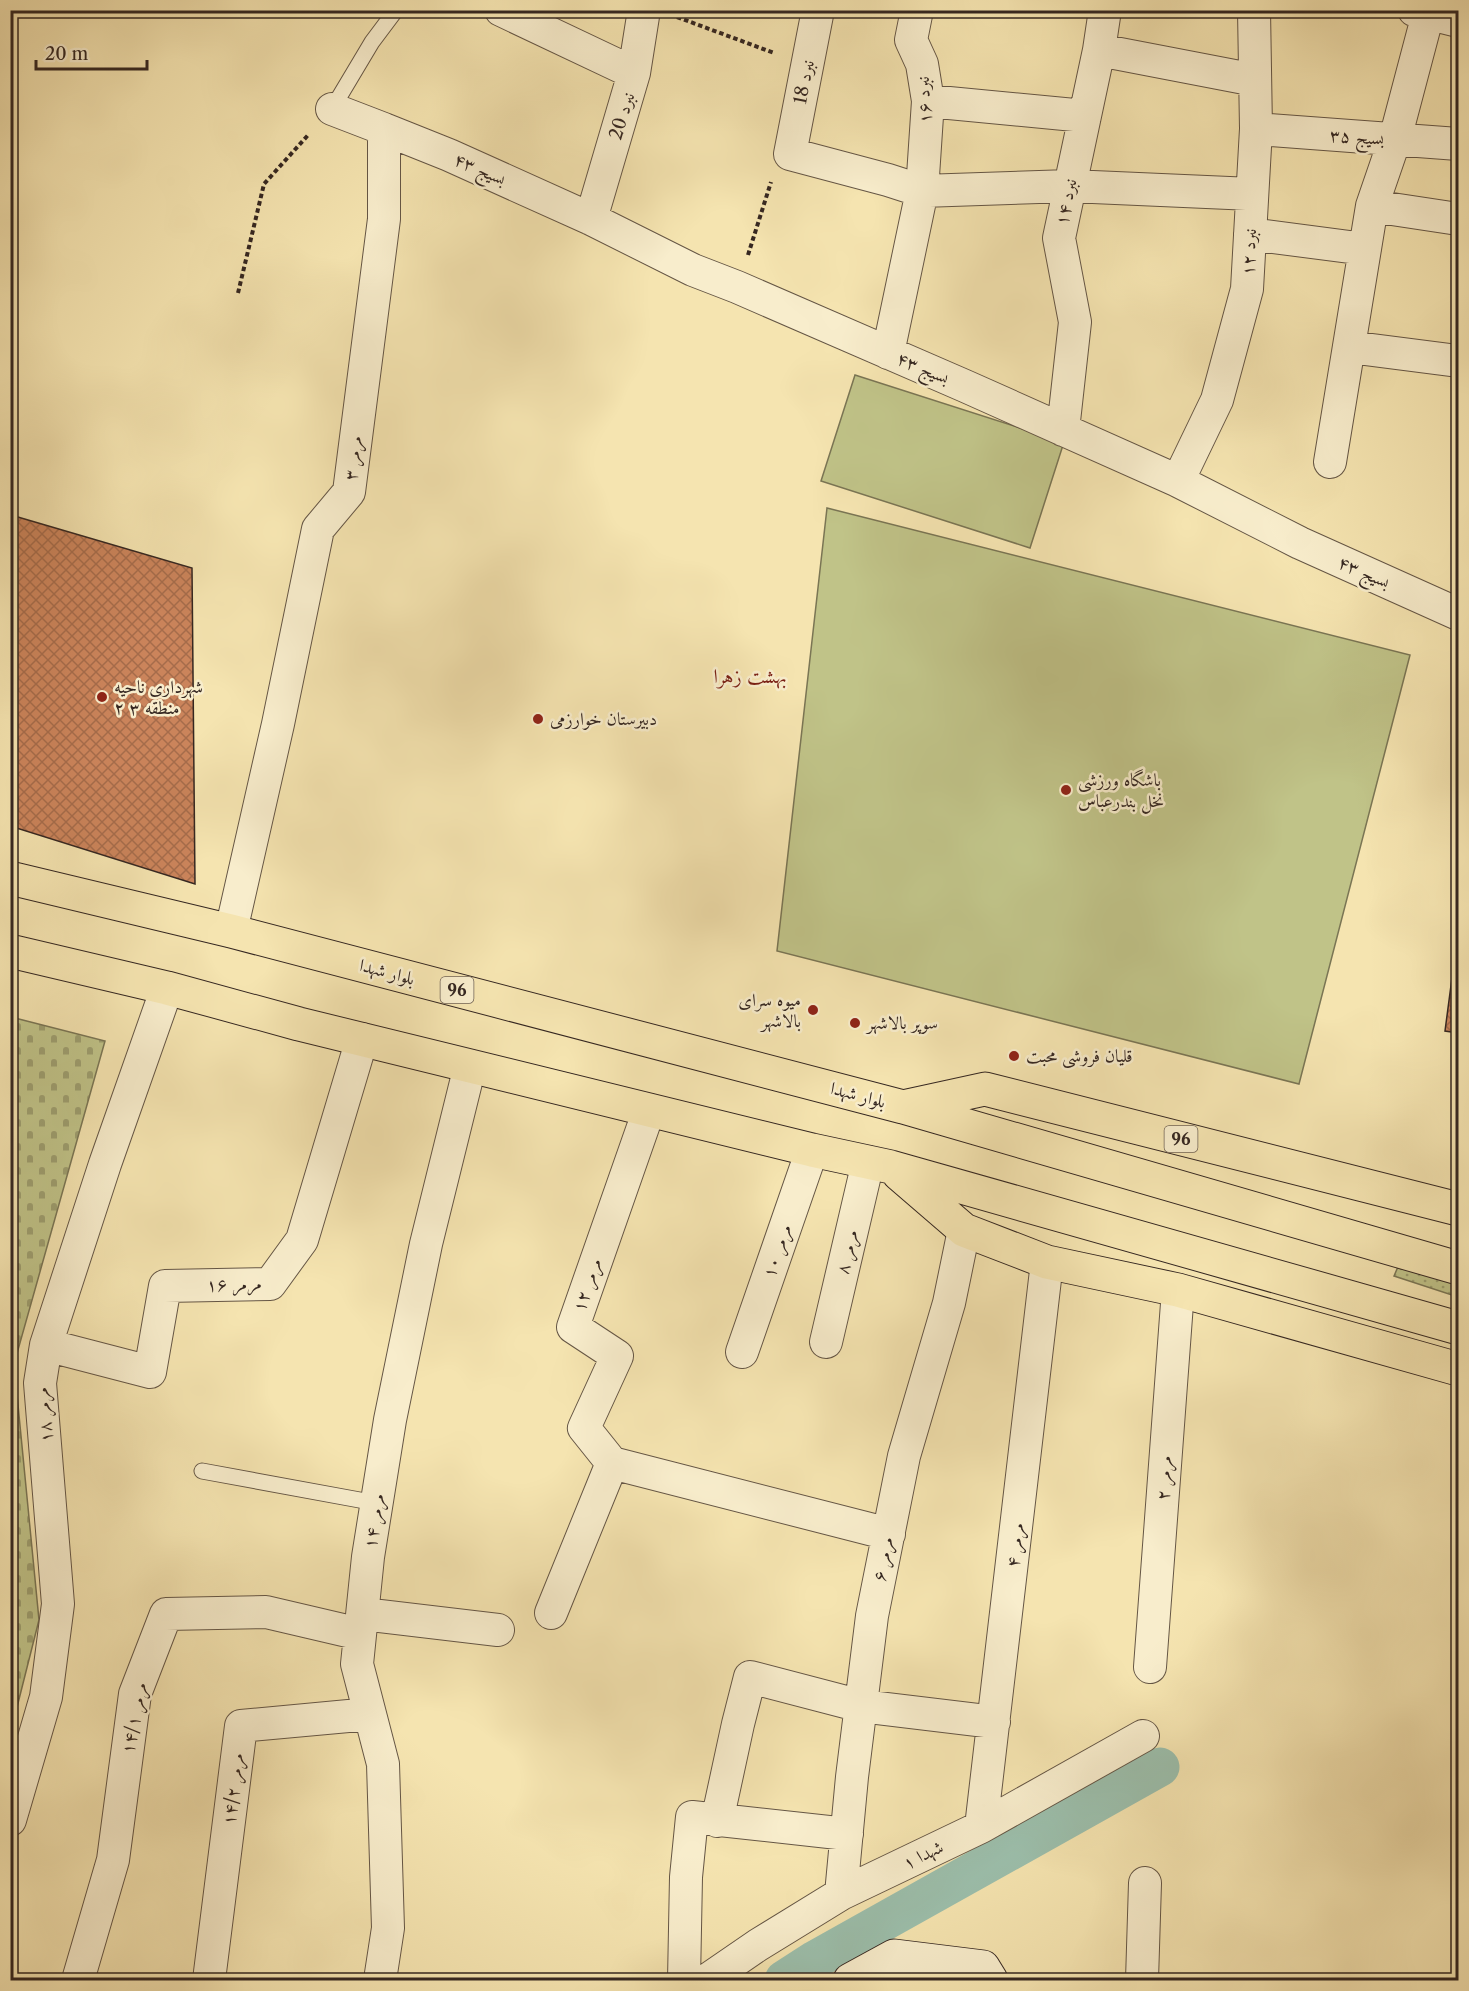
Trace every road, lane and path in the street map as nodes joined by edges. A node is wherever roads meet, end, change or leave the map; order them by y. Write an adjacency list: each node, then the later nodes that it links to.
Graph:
1 (396, 10): 15 (lane)
2 (501, 10): 12 (street)
3 (818, 10): 11 (street, نبرد 18)
4 (917, 10): 14 (street, نبرد ۱۶)
5 (1105, 10): 10 (street, نبرد ۱۴)
6 (1254, 10): 13 (street, نبرد ۱۲)
7 (1421, 12): 9 (street); 19 (street)
8 (657, 13): 11 (path); 12 (street, نبرد 20)
9 (1458, 21)
10 (1099, 50): 13 (street); 16 (street, نبرد ۱۴)
11 (808, 66): 21 (street, نبرد 18)
12 (634, 73): 26 (street, نبرد 20)
13 (1255, 80): 18 (street, نبرد ۱۲)
14 (928, 101): 16 (street); 23 (street, نبرد ۱۶)
15 (332, 110): 17 (street); 31 (path)
16 (1085, 116): 22 (street, نبرد ۱۴)
17 (384, 129): 26 (street, بسیج ۴۳); 40 (street, مرمر ۳)
18 (1256, 129): 19 (street, بسیج ۳۵); 24 (street, نبرد ۱۲)
19 (1395, 140): 20 (street, بسیج ۳۵); 25 (street)
20 (1458, 144)
21 (790, 154): 23 (street); 30 (path)
22 (1070, 186): 23 (street); 24 (street); 35 (street, نبرد ۱۴)
23 (922, 191): 33 (street, نبرد ۱۶)
24 (1252, 195): 28 (street, نبرد ۱۲)
25 (1372, 206): 27 (street); 29 (street)
26 (591, 219): 30 (street, بسیج ۴۳)
27 (1458, 219)
28 (1250, 234): 29 (street); 37 (street, نبرد ۱۲)
29 (1365, 249): 32 (street)
30 (737, 287): 33 (street, بسیج ۴۳)
31 (238, 293)
32 (1349, 347): 34 (street); 36 (street)
33 (888, 353): 35 (street, بسیج ۴۳)
34 (1458, 361)
35 (1063, 430): 37 (street, بسیج ۴۳)
36 (1330, 462)
37 (1178, 481): 38 (street, بسیج ۴۳)
38 (1458, 614)
39 (10, 878): 40 (highway, بلوار شهدا / 96)
40 (231, 931): 45 (highway, بلوار شهدا / 96)
41 (10, 951): 42 (highway)
42 (166, 988): 43 (highway); 56 (street, مرمر ۱۸)
43 (362, 1039): 44 (highway); 56 (street, مرمر ۱۶)
44 (470, 1066): 46 (highway); 61 (street, مرمر ۱۴)
45 (903, 1107): 49 (highway, 96); 52 (highway, بلوار شهدا)
46 (649, 1110): 47 (highway); 59 (street, مرمر ۱۲)
47 (812, 1150): 48 (highway); 57 (street, مرمر ۱۰)
48 (880, 1164): 50 (highway); 54 (highway); 55 (street, مرمر ۸)
49 (1458, 1209)
50 (963, 1230): 51 (highway); 62 (street, مرمر ۶)
51 (1047, 1262): 53 (highway); 69 (street, مرمر ۴)
52 (1458, 1268)
53 (1178, 1290): 58 (highway); 66 (street, مرمر ۲)
54 (1458, 1328)
55 (826, 1341)
56 (46, 1345): 71 (street, مرمر ۱۸)
57 (742, 1352)
58 (1458, 1369)
59 (612, 1463): 62 (street); 63 (street)
60 (202, 1471): 61 (lane)
61 (376, 1503): 64 (street, مرمر ۱۴)
62 (889, 1533): 67 (street, مرمر ۶)
63 (552, 1613)
64 (361, 1624): 65 (street); 68 (street, مرمر ۱۴); 78 (street, مرمر ۱۴/۱)
65 (498, 1630)
66 (1150, 1667)
67 (861, 1706): 69 (street); 72 (street); 74 (street, مرمر ۶)
68 (370, 1714): 79 (street, مرمر ۱۴/۲); 80 (street, مرمر ۱۴)
69 (994, 1722): 73 (street, مرمر ۴)
70 (1143, 1736): 73 (street, شهدا ۱)
71 (10, 1820)
72 (717, 1821): 74 (street); 81 (street)
73 (981, 1827): 76 (street, شهدا ۱)
74 (847, 1834): 76 (street, مرمر ۶)
75 (1145, 1883): 85 (street)
76 (841, 1894): 82 (street, شهدا ۱)
77 (892, 1968): 83 (street); 84 (street)
78 (78, 1980)
79 (208, 1980)
80 (380, 1980)
81 (684, 1980)
82 (707, 1980)
83 (850, 1980)
84 (991, 1980)
85 (1142, 1980)

